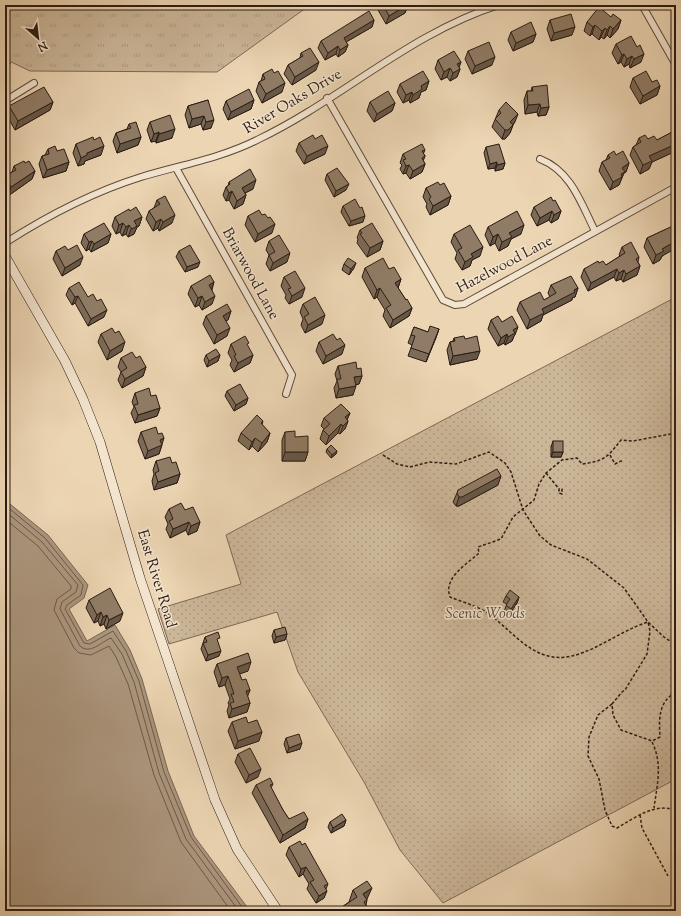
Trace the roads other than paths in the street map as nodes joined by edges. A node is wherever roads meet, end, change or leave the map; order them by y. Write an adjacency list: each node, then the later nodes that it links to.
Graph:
1 (499, 5): 5 (street, River Oaks Drive)
2 (642, 5): 3 (street)
3 (676, 65)
4 (34, 83): 6 (street)
5 (327, 98): 8 (street, River Oaks Drive); 10 (street, Hazelwood Lane)
6 (5, 100)
7 (540, 159): 10 (street)
8 (176, 168): 11 (street, River Oaks Drive); 13 (street, Briarwood Lane)
9 (676, 187): 10 (street, Hazelwood Lane)
10 (595, 231)
11 (5, 243)
12 (5, 256): 14 (main road, East River Road)
13 (286, 394)
14 (278, 911)

